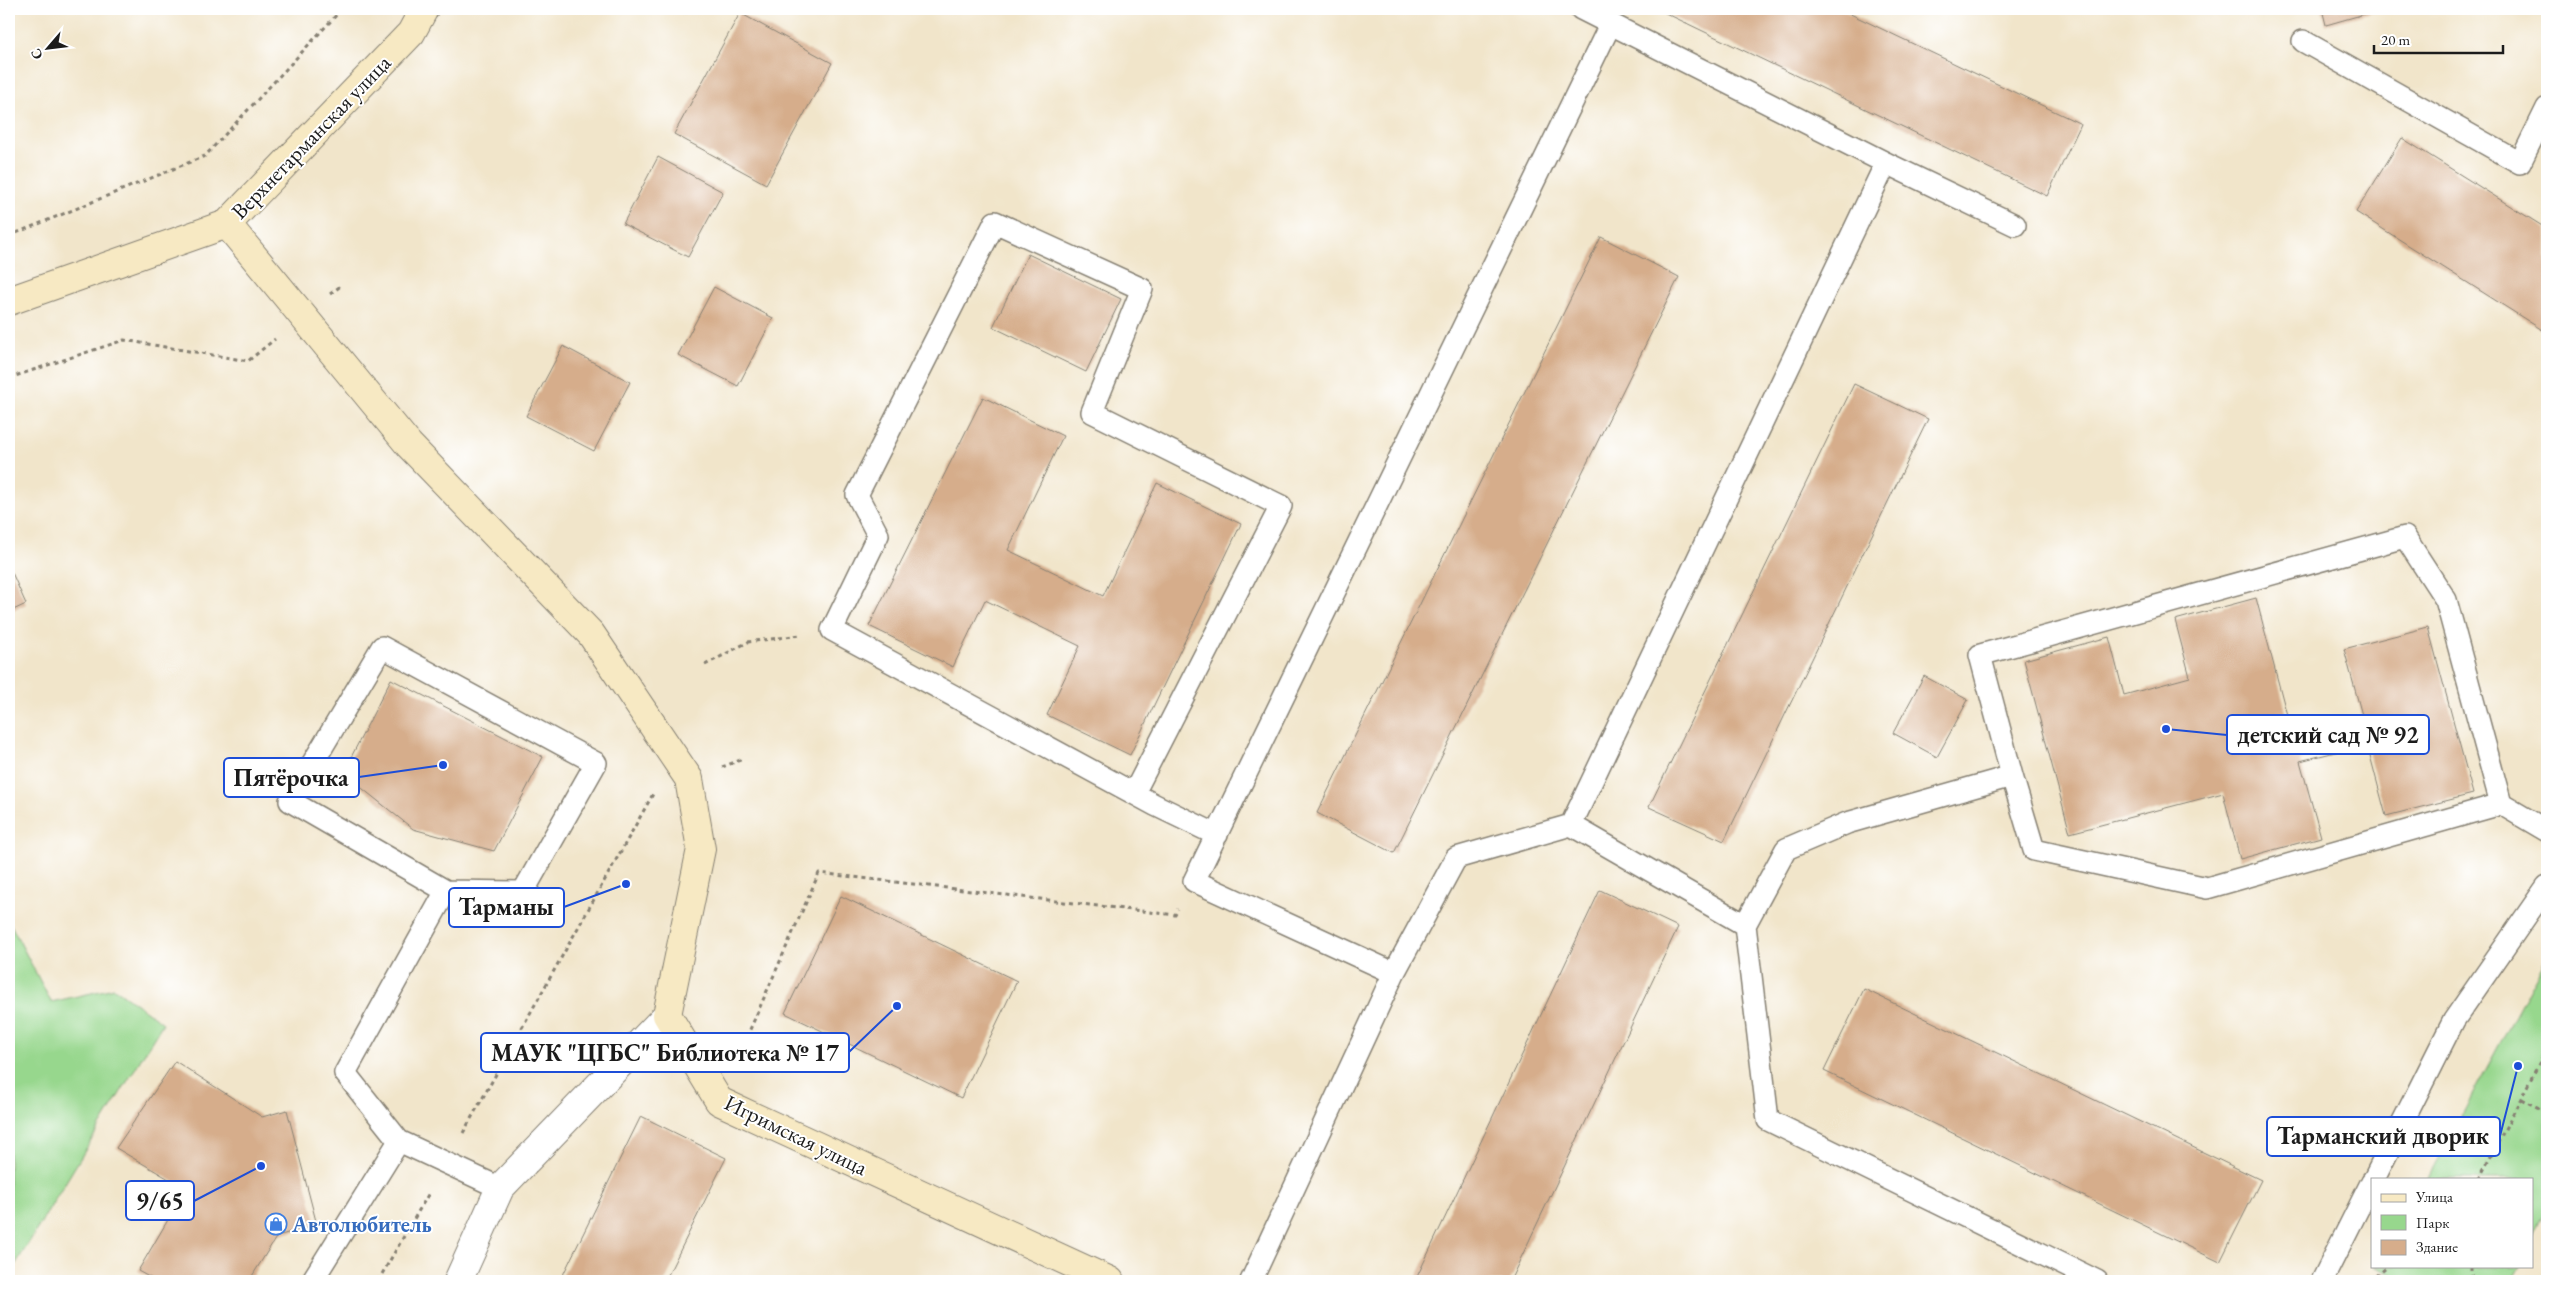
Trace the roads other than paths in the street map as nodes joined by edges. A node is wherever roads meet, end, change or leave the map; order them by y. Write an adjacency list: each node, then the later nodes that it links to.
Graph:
1 (424, 9): 7 (street, Верхнетарманская улица)
2 (1581, 9): 3 (lane)
3 (1610, 24): 6 (lane); 15 (lane)
4 (2303, 41): 5 (lane)
5 (2547, 108)
6 (1886, 163): 8 (lane); 13 (lane)
7 (227, 224): 9 (street, Верхнетарманская улица); 20 (street)
8 (2015, 225)
9 (9, 301)
10 (2012, 776): 12 (lane); 12 (lane); 18 (lane)
11 (1134, 793): 11 (lane); 15 (lane)
12 (2501, 804): 14 (lane)
13 (1571, 825): 18 (lane); 19 (lane)
14 (2547, 830)
15 (1217, 835): 19 (lane)
16 (2547, 886): 22 (lane)
17 (446, 891): 17 (lane); 21 (lane)
18 (1745, 925): 29 (lane)
19 (1394, 973): 28 (lane)
20 (667, 1015): 24 (street); 27 (street, Игримская улица)
21 (399, 1141): 24 (lane); 25 (lane)
22 (2374, 1178)
23 (2371, 1184): 30 (lane)
24 (500, 1188): 26 (street)
25 (312, 1281)
26 (458, 1281)
27 (1110, 1281)
28 (1251, 1281)
29 (2097, 1281)
30 (2322, 1281)

